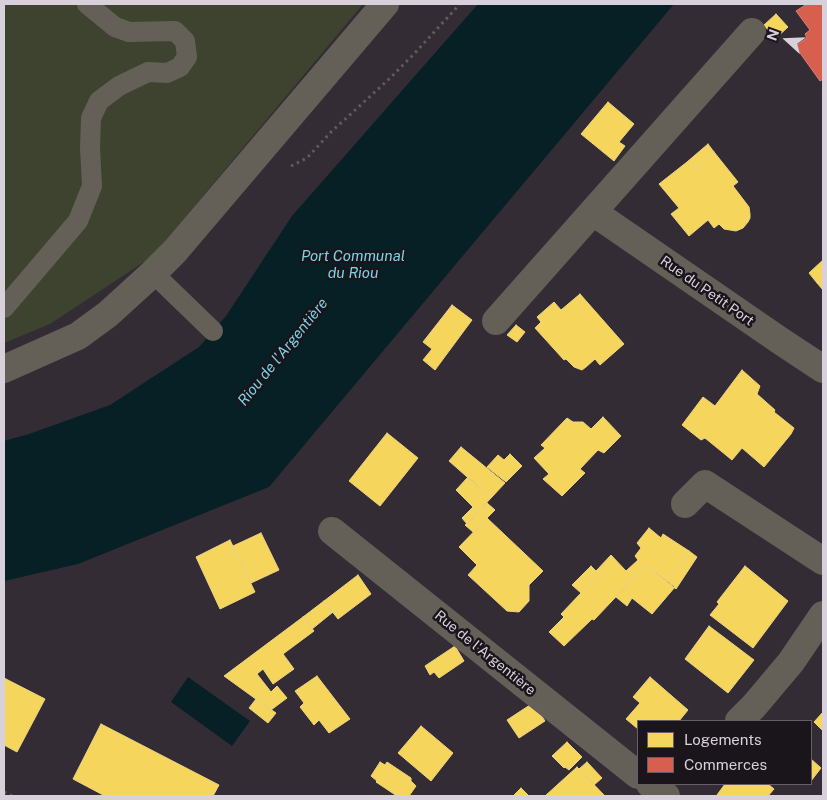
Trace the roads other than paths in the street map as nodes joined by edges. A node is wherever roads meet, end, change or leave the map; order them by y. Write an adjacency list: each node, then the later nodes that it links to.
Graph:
1 (87, 4): 6 (lane)
2 (385, 4): 5 (street)
3 (752, 32): 4 (street)
4 (592, 212): 7 (street); 10 (street, Rue du Petit Port)
5 (147, 279): 8 (lane); 9 (street)
6 (4, 308)
7 (496, 321)
8 (213, 330)
9 (4, 369)
10 (823, 369)
11 (685, 504): 13 (street)
12 (332, 531): 16 (street, Rue de l'Argentière)
13 (823, 561)
14 (823, 615): 15 (street)
15 (741, 720)
16 (637, 774)
17 (651, 785): 19 (street)
18 (677, 785): 19 (street)
19 (665, 796)

